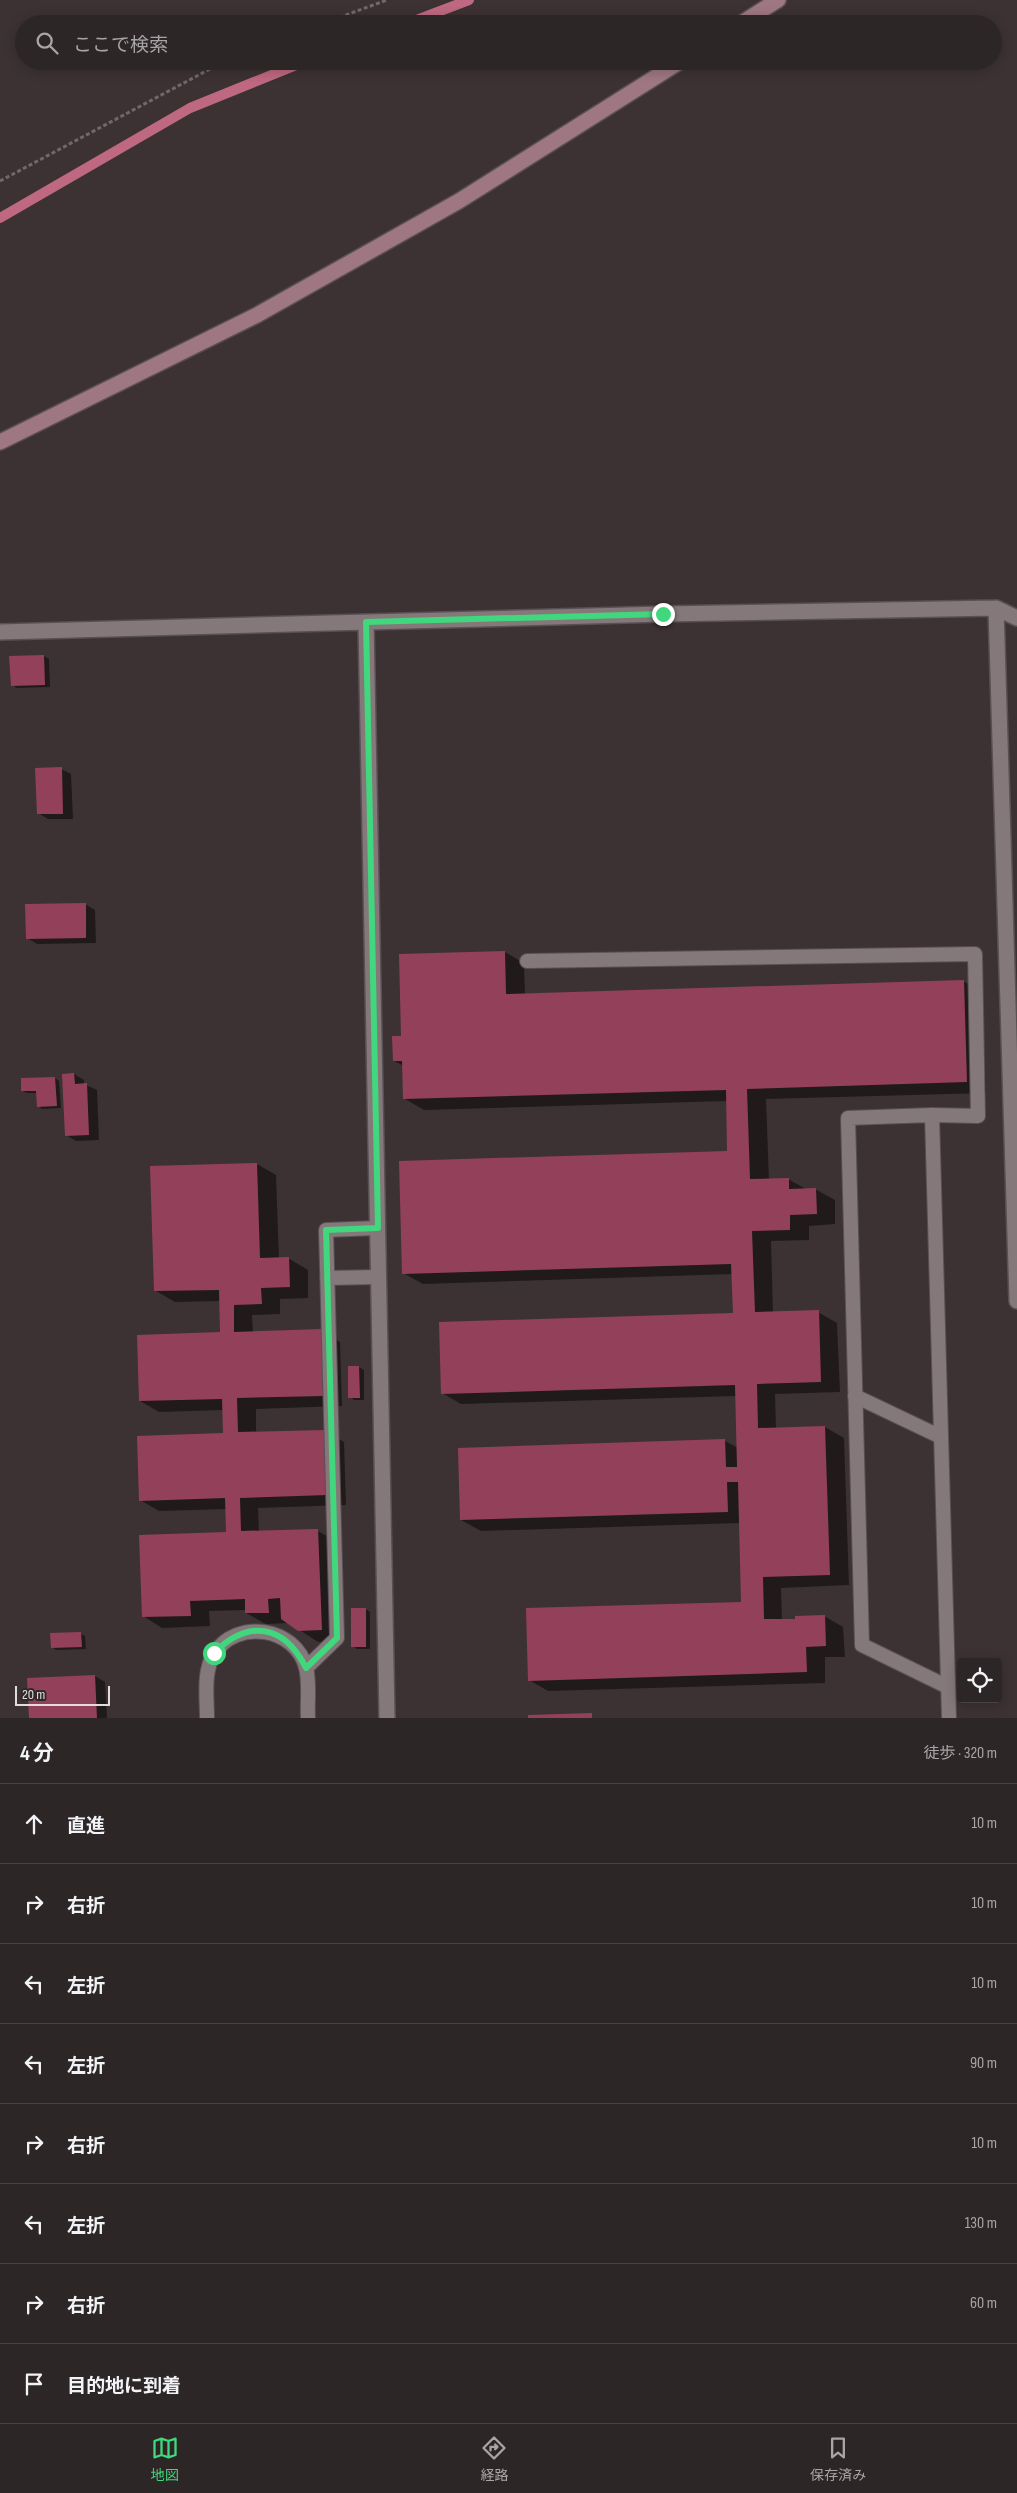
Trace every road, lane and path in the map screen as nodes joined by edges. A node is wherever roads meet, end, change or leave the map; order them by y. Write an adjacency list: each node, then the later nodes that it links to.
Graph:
1 (387, 0): 3 (path)
2 (778, 0): 4 (street)
3 (346, 15)
4 (754, 15)
5 (208, 70): 7 (path)
6 (667, 70): 8 (street)
7 (0, 181)
8 (0, 442)
9 (996, 608): 10 (street); 11 (street); 18 (street)
10 (1017, 618)
11 (366, 622): 12 (street); 15 (street)
12 (0, 632)
13 (527, 961): 14 (lane)
14 (932, 1115): 19 (lane); 20 (lane)
15 (378, 1228): 16 (street); 17 (lane)
16 (378, 1277): 17 (lane); 25 (street)
17 (327, 1278): 21 (lane)
18 (1017, 1301)
19 (855, 1396): 20 (lane); 22 (lane)
20 (941, 1437): 22 (lane)
21 (306, 1668): 23 (lane); 24 (lane)
22 (948, 1687): 26 (lane)
23 (207, 1718)
24 (308, 1718)
25 (387, 1718)
26 (949, 1718)

